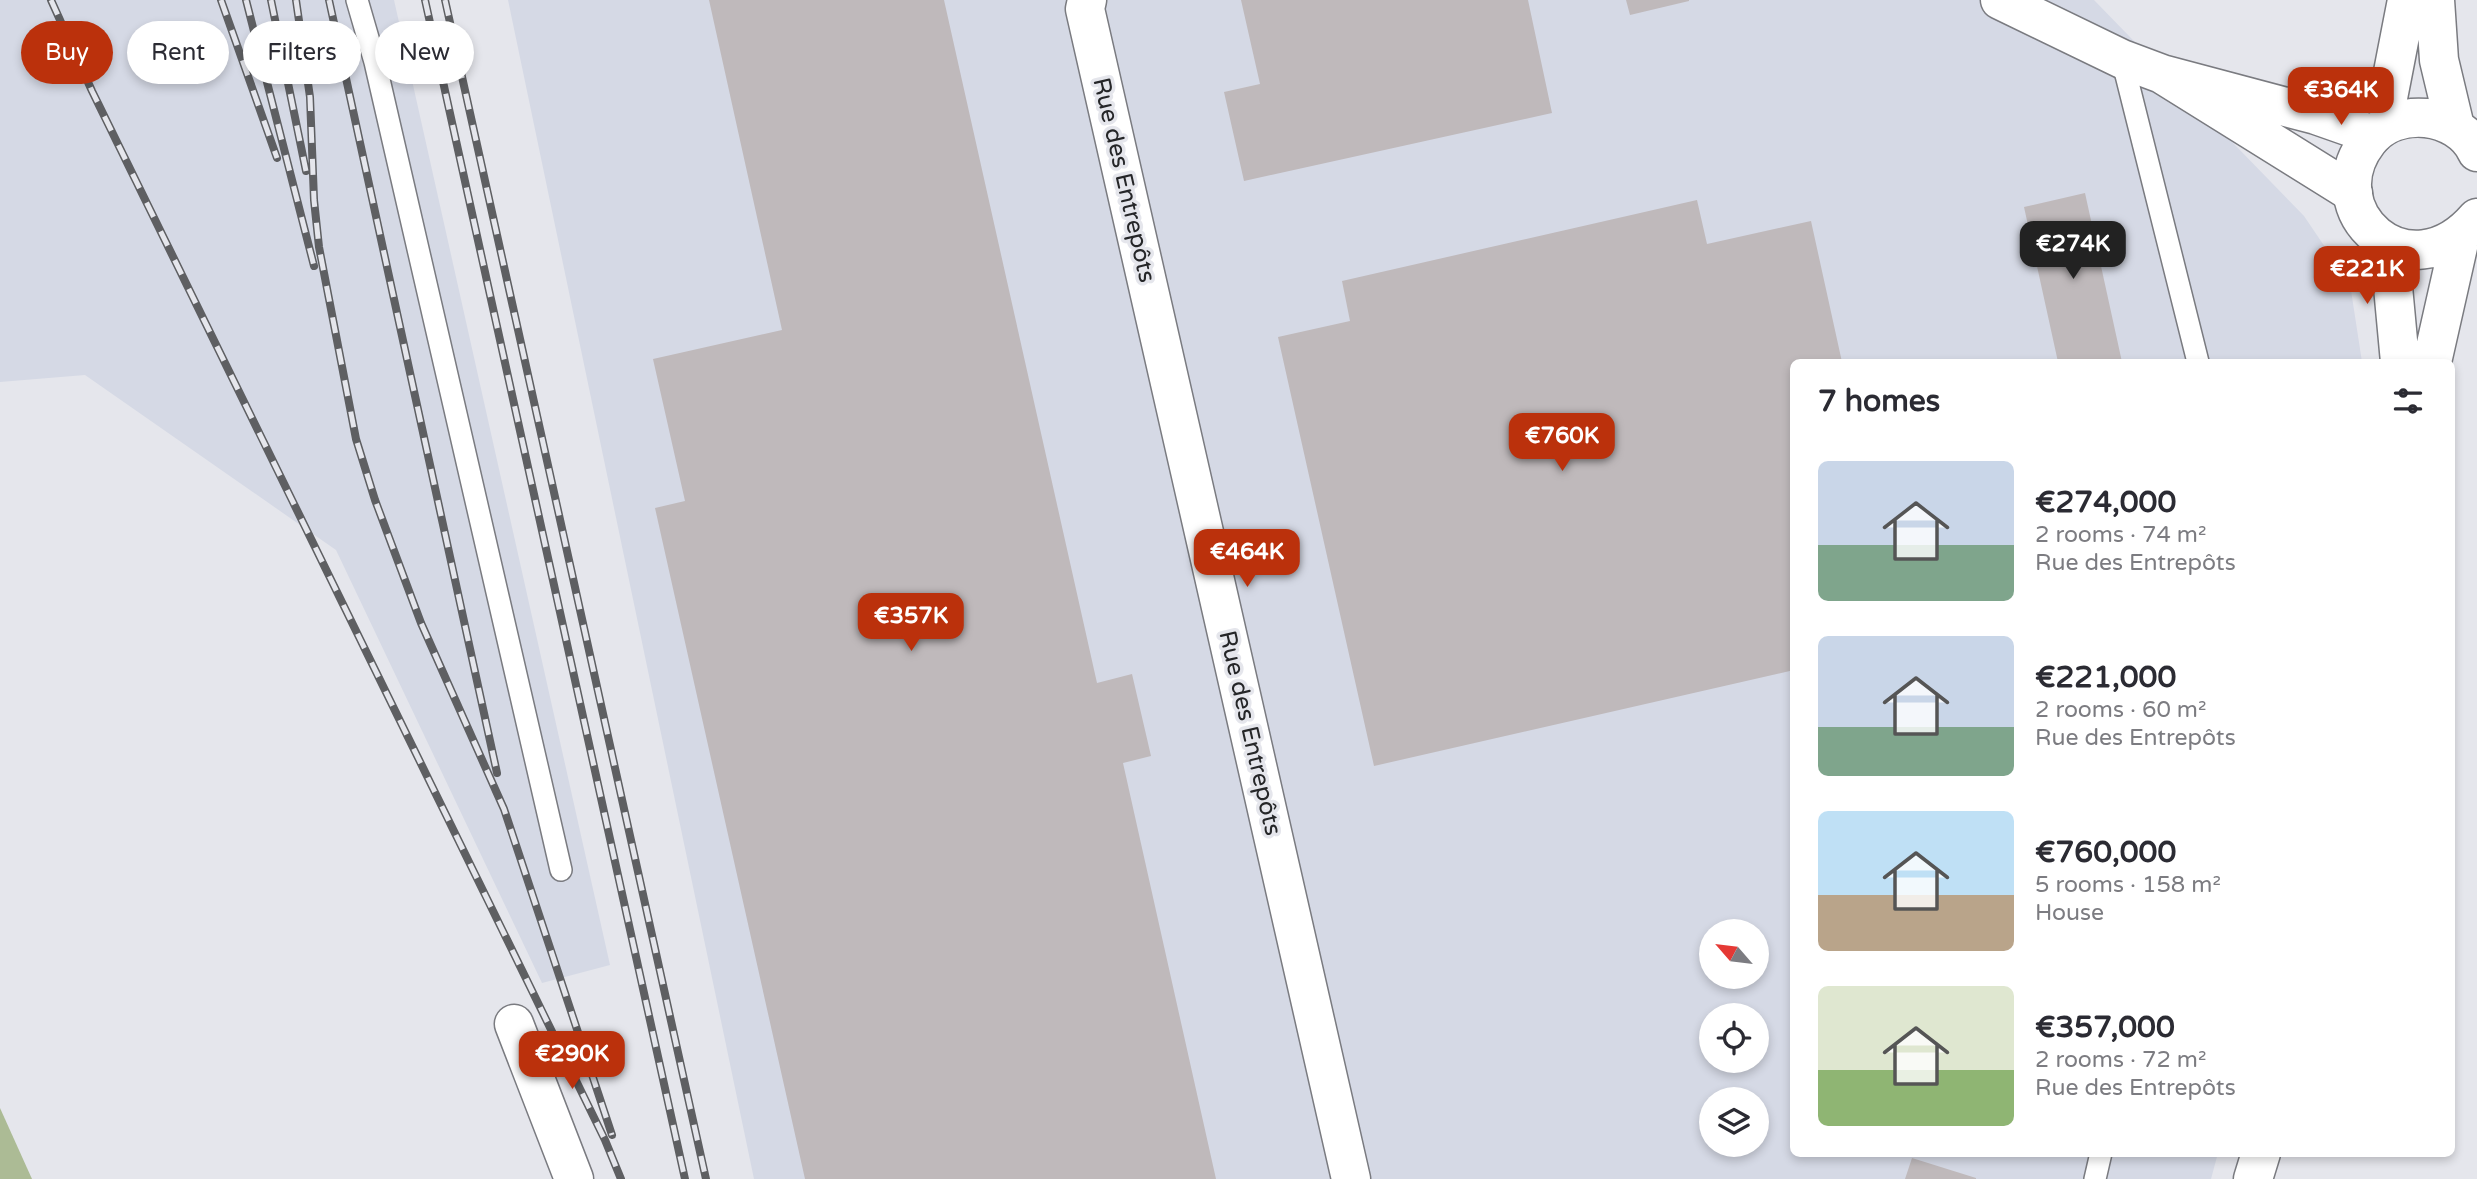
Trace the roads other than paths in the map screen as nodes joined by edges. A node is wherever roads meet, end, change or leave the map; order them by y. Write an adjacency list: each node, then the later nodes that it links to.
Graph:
1 (357, 0): 16 (lane)
2 (1087, 0): 20 (street, Rue des Entrepôts)
3 (2000, 0): 6 (street)
4 (2407, 0): 8 (street)
5 (2435, 0): 9 (street)
6 (2122, 59): 7 (street); 13 (lane)
7 (2162, 74): 8 (street); 10 (street)
8 (2383, 128): 9 (street); 10 (street)
9 (2466, 139)
10 (2353, 193): 12 (street)
11 (2468, 228): 12 (street); 15 (street)
12 (2389, 244): 14 (street)
13 (2197, 359)
14 (2400, 359)
15 (2433, 359)
16 (561, 870)
17 (514, 1024): 19 (street)
18 (2100, 1157): 21 (lane)
19 (573, 1179)
20 (1351, 1179)
21 (2095, 1179)

